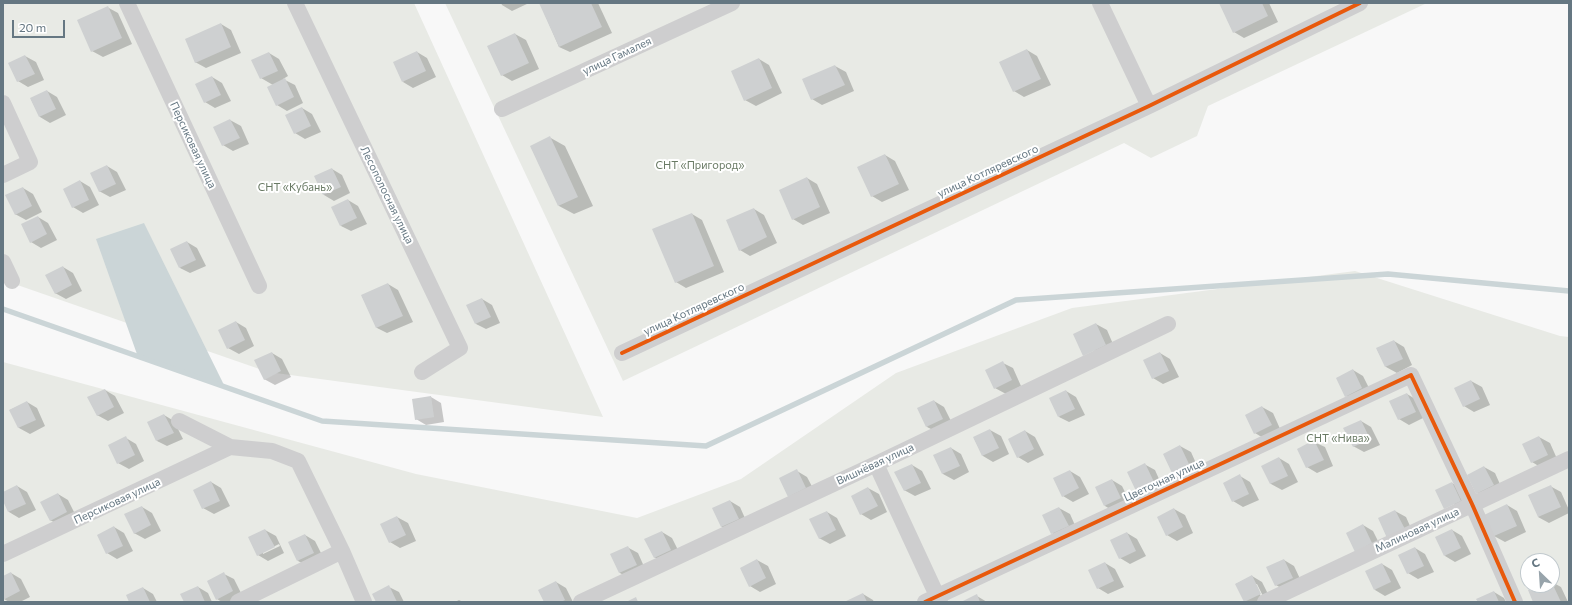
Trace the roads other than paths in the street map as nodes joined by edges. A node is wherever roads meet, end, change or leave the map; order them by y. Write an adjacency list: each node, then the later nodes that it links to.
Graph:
1 (127, 3): 12 (street, Персиковая улица)
2 (295, 3): 15 (street, Лесополосная улица)
3 (732, 3): 8 (street, улица Гамалея)
4 (1100, 3): 7 (street)
5 (1360, 3): 7 (street, улица Котляревского)
6 (3, 103): 9 (street)
7 (1149, 106): 14 (street, улица Котляревского)
8 (502, 109)
9 (3, 175)
10 (3, 262): 11 (street)
11 (12, 281)
12 (259, 286)
13 (1168, 324): 19 (street, Вишнёвая улица)
14 (622, 353)
15 (422, 372)
16 (179, 421): 17 (street)
17 (230, 447): 21 (street); 22 (street, Персиковая улица)
18 (1569, 459): 20 (street, Малиновая улица)
19 (876, 464): 23 (street); 26 (street, Вишнёвая улица)
20 (1472, 504): 23 (street, Цветочная улица); 27 (street, Малиновая улица); 28 (street)
21 (342, 551): 24 (street); 25 (street)
22 (3, 554)
23 (934, 600)
24 (238, 602)
25 (364, 602)
26 (581, 602)
27 (1265, 602)
28 (1515, 602)

